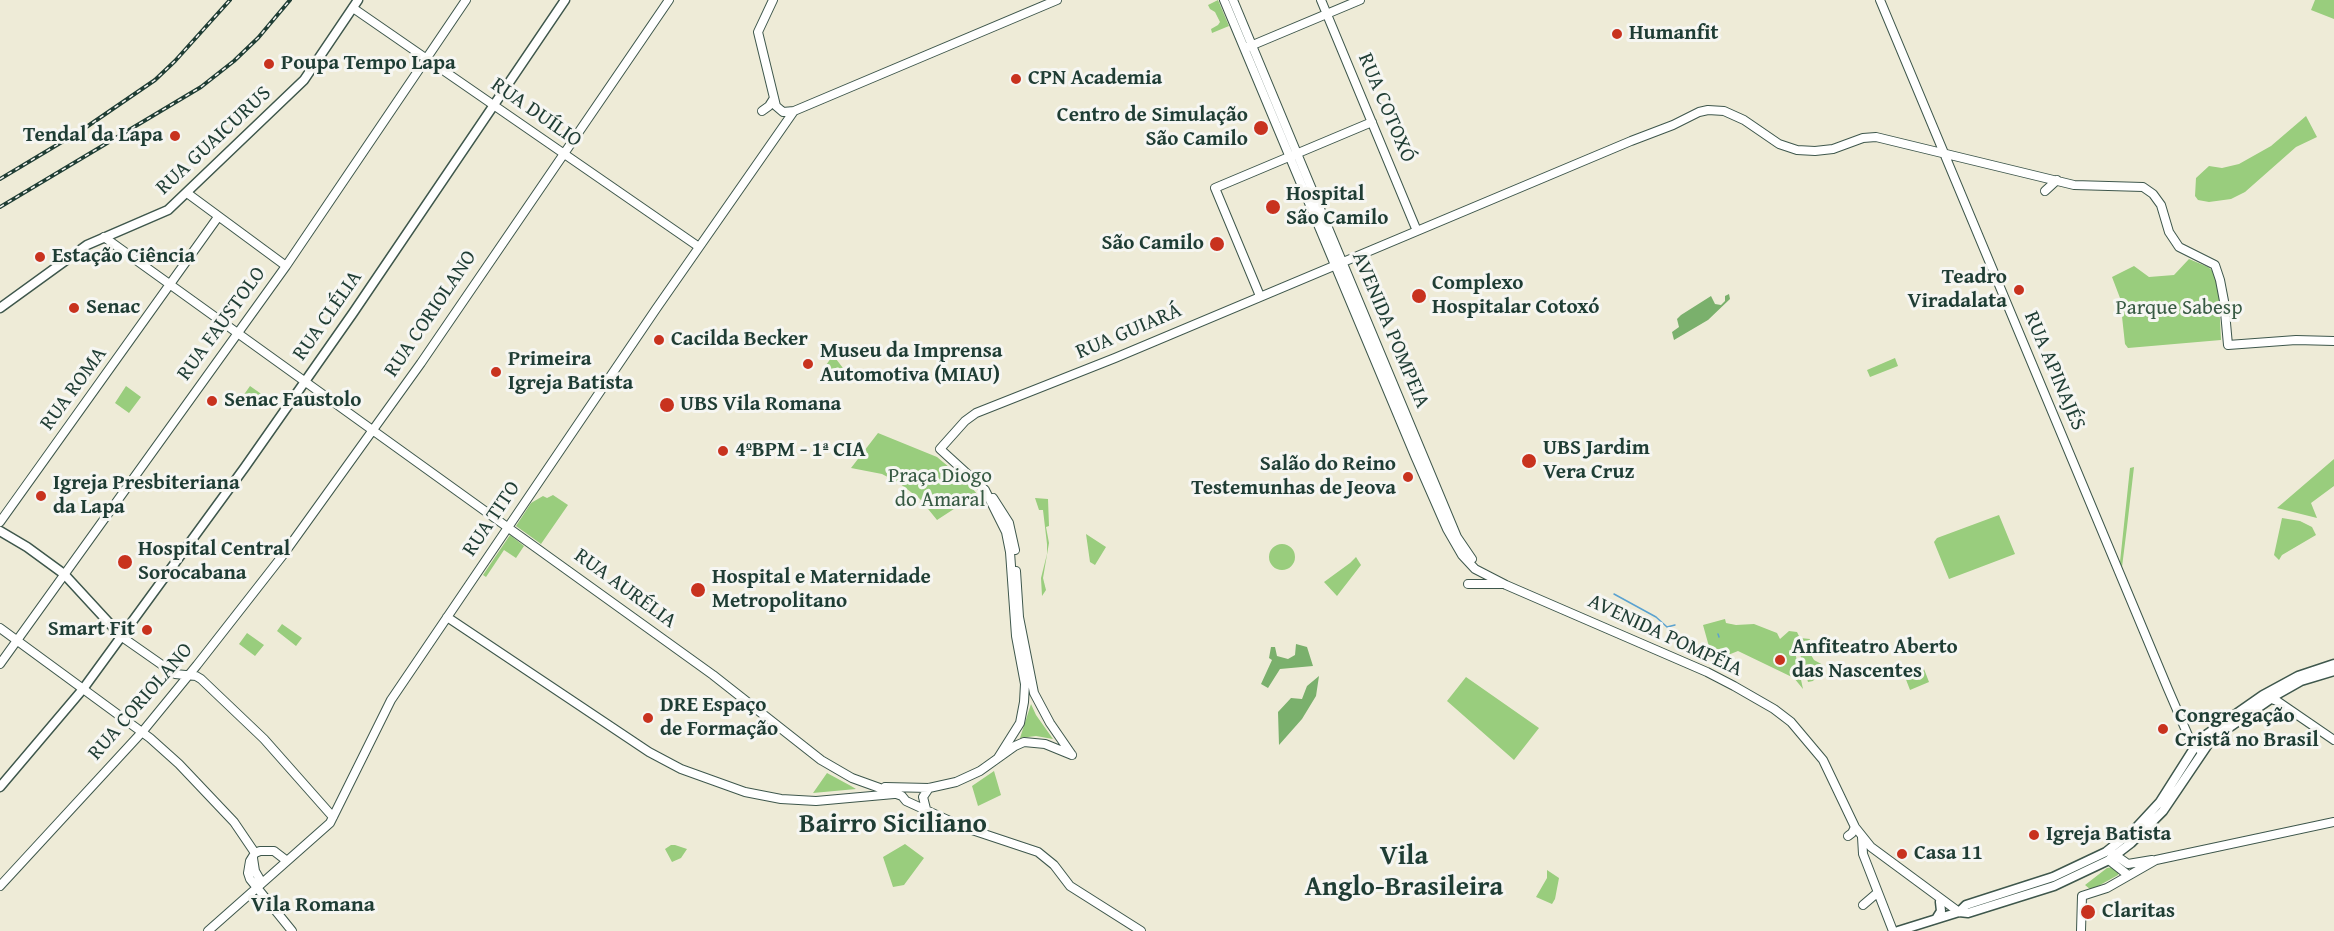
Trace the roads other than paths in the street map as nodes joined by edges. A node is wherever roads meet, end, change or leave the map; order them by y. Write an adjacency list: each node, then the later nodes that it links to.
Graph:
1 (358, 0): 12 (main road, RUA GUAICURUS)
2 (466, 0): 15 (street, RUA FAUSTOLO)
3 (565, 0): 17 (main road, RUA CLÉLIA)
4 (669, 0): 21 (street, RUA CORIOLANO)
5 (773, 0): 16 (street)
6 (1057, 0): 19 (street)
7 (1224, 0): 14 (street)
8 (1233, 0): 14 (street, AVENIDA POMPEIA)
9 (1321, 0): 13 (street, RUA COTOXÓ)
10 (1360, 0): 13 (street)
11 (1880, 0): 22 (street, RUA APINAJÉS)
12 (352, 8): 15 (street, RUA DUÍLIO); 26 (main road, RUA GUAICURUS)
13 (1327, 14): 14 (street); 20 (street, RUA COTOXÓ)
14 (1248, 47): 23 (street, AVENIDA POMPEIA)
15 (426, 59): 17 (street, RUA DUÍLIO); 32 (street, RUA FAUSTOLO)
16 (774, 98): 18 (street); 19 (street)
17 (494, 105): 21 (street, RUA DUÍLIO); 38 (main road, RUA CLÉLIA)
18 (762, 111)
19 (794, 111): 30 (street, RUA TITO)
20 (1372, 122): 23 (street); 28 (street, RUA COTOXÓ)
21 (564, 154): 30 (street, RUA DUÍLIO); 39 (street, RUA CORIOLANO)
22 (1944, 154): 24 (street, RUA GUIARÁ); 28 (street, RUA GUIARÁ); 65 (street, RUA APINAJÉS)
23 (1293, 155): 31 (street, AVENIDA POMPEIA); 34 (street)
24 (2057, 180): 25 (street); 37 (street, RUA GUIARÁ)
25 (2045, 191)
26 (187, 193): 27 (street); 29 (main road, RUA GUAICURUS)
27 (218, 217): 32 (street); 33 (street, RUA ROMA)
28 (1418, 231): 31 (street, RUA GUIARÁ)
29 (104, 237): 33 (street, RUA AURÉLIA); 35 (main road, RUA GUAICURUS)
30 (699, 247): 42 (street, RUA TITO)
31 (1338, 263): 34 (street, RUA GUIARÁ); 44 (street, AVENIDA POMPEIA)
32 (286, 266): 36 (street, RUA FAUSTOLO)
33 (171, 284): 36 (street, RUA AURÉLIA); 41 (street, RUA ROMA)
34 (1260, 296): 40 (street, RUA GUIARÁ)
35 (0, 308)
36 (238, 333): 38 (street, RUA AURÉLIA); 45 (street, RUA FAUSTOLO)
37 (2334, 341)
38 (305, 381): 39 (street, RUA AURÉLIA); 50 (main road, RUA CLÉLIA)
39 (373, 429): 42 (street, RUA AURÉLIA); 55 (street, RUA CORIOLANO)
40 (941, 448): 58 (street); 59 (street)
41 (0, 522)
42 (508, 527): 48 (street, RUA TITO); 71 (street, RUA AURÉLIA)
43 (0, 531): 45 (main road)
44 (1480, 570): 47 (street, AVENIDA POMPÉIA)
45 (64, 574): 50 (main road); 51 (street, RUA FAUSTOLO)
46 (1468, 584): 47 (street)
47 (1506, 585): 82 (street, AVENIDA POMPÉIA)
48 (447, 617): 77 (street); 80 (street, RUA TITO)
49 (0, 628): 51 (street)
50 (122, 637): 55 (street); 56 (main road, RUA CLÉLIA)
51 (17, 640): 52 (street, RUA FAUSTOLO); 56 (street)
52 (0, 664)
53 (2334, 664): 57 (main road)
54 (2334, 671): 57 (main road)
55 (189, 676): 60 (street, RUA CORIOLANO); 80 (street)
56 (83, 689): 60 (street); 72 (main road, RUA CLÉLIA)
57 (2267, 697): 62 (street); 65 (main road); 67 (main road)
58 (1037, 700): 59 (street); 63 (street)
59 (1024, 702): 61 (street)
60 (142, 731): 86 (street); 93 (street, RUA CORIOLANO)
61 (1012, 737): 64 (street); 68 (street)
62 (2334, 740)
63 (1062, 741): 66 (street); 66 (street)
64 (1017, 745): 66 (street); 68 (street)
65 (2194, 745): 67 (street, RUA APINAJÉS); 69 (main road); 70 (main road)
66 (1052, 746)
67 (2202, 752): 69 (main road)
68 (998, 758): 75 (street)
69 (2189, 772): 74 (main road)
70 (2177, 777): 74 (main road); 87 (main road)
71 (867, 784): 73 (street, RUA AURÉLIA); 77 (street)
72 (0, 787)
73 (881, 787): 76 (street); 76 (street, RUA AURÉLIA)
74 (2179, 788): 87 (main road)
75 (929, 789): 76 (street); 79 (street)
76 (903, 795): 78 (street); 78 (street); 79 (street, RUA AURÉLIA)
77 (865, 796): 78 (street)
78 (877, 796)
79 (926, 809): 102 (street, RUA AURÉLIA)
80 (333, 817): 90 (street, RUA TITO)
81 (2334, 822): 89 (street)
82 (1855, 827): 83 (street); 84 (street)
83 (1848, 836)
84 (1862, 837): 85 (street); 88 (street)
85 (1876, 851): 88 (street); 94 (street)
86 (254, 855): 90 (street); 92 (street)
87 (2111, 855): 89 (street); 91 (street); 98 (main road)
88 (1865, 859): 95 (street)
89 (2156, 860): 91 (street)
90 (287, 861): 92 (street, RUA TITO)
91 (2128, 875): 105 (street)
92 (259, 885): 100 (street, RUA TITO); 101 (street)
93 (0, 886)
94 (1930, 892): 96 (street); 98 (street)
95 (1877, 893): 97 (street); 103 (street)
96 (1940, 902): 98 (street); 99 (main road)
97 (1863, 905)
98 (1955, 913): 99 (main road)
99 (1936, 919): 104 (main road)
100 (208, 931)
101 (292, 931)
102 (1141, 931)
103 (1893, 931)
104 (1898, 931)
105 (2081, 931)

